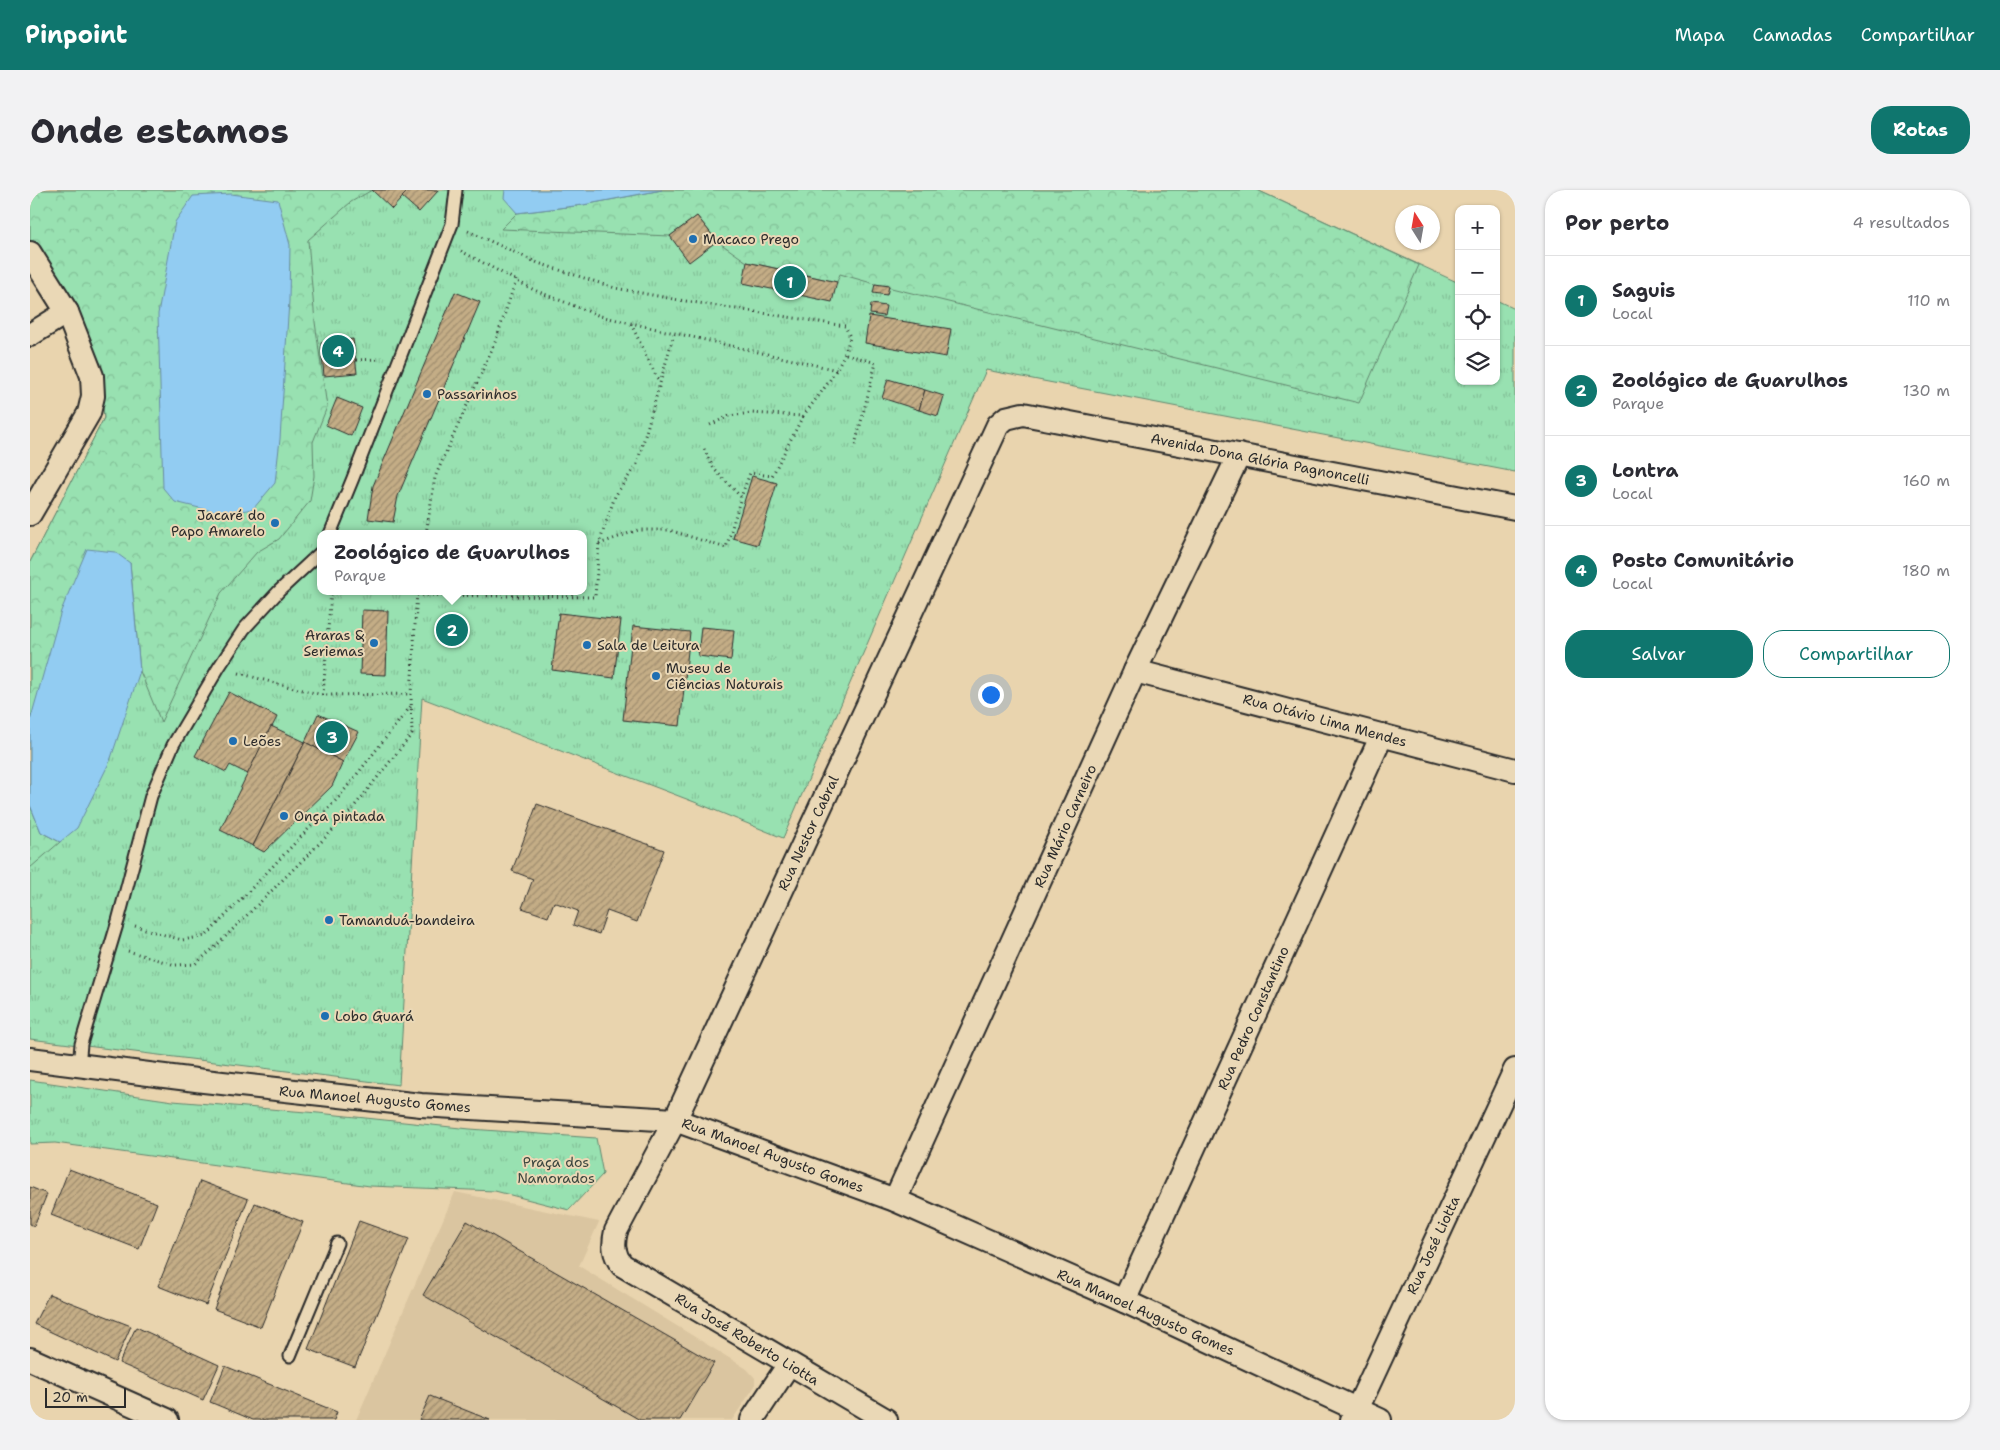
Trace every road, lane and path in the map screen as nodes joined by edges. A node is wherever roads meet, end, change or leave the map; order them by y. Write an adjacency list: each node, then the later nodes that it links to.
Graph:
1 (456, 190): 2 (lane)
2 (452, 224): 3 (lane); 10 (path)
3 (445, 242): 5 (path); 22 (lane)
4 (30, 253): 6 (street)
5 (516, 280): 7 (path); 23 (path)
6 (68, 312): 8 (street); 21 (street)
7 (631, 323): 9 (path); 12 (path)
8 (30, 334)
9 (674, 334): 11 (path); 12 (path)
10 (846, 354): 11 (path); 17 (path)
11 (837, 370): 13 (path)
12 (659, 382): 24 (path)
13 (803, 416): 15 (path); 19 (path)
14 (1006, 418): 18 (street, Avenida Dona Glória Pagnoncelli); 41 (street, Rua Nestor Cabral)
15 (710, 425)
16 (704, 449): 19 (path)
17 (854, 449)
18 (1239, 455): 20 (street, Avenida Dona Glória Pagnoncelli); 30 (street, Rua Mário Carneiro)
19 (741, 497): 24 (path)
20 (1515, 508)
21 (30, 514)
22 (332, 530)
23 (427, 530)
24 (599, 544): 28 (path)
25 (317, 556): 29 (lane)
26 (331, 595): 32 (path)
27 (417, 595): 31 (path)
28 (506, 595)
29 (219, 667): 32 (path); 36 (lane)
30 (1136, 671): 34 (street, Rua Otávio Lima Mendes); 42 (street, Rua Mário Carneiro)
31 (411, 694): 32 (path); 33 (path)
32 (323, 695)
33 (411, 705): 36 (path); 37 (path)
34 (1382, 735): 35 (street, Rua Otávio Lima Mendes); 45 (street, Rua Pedro Constantino)
35 (1515, 770)
36 (118, 921): 37 (lane)
37 (110, 946): 39 (lane)
38 (30, 1059): 39 (street, Rua Manoel Augusto Gomes)
39 (79, 1066): 41 (street, Rua Manoel Augusto Gomes)
40 (1515, 1070): 49 (street, Rua José Liotta)
41 (675, 1120): 42 (street, Rua Manoel Augusto Gomes); 44 (street, Rua Nestor Cabral)
42 (895, 1200): 45 (street, Rua Manoel Augusto Gomes)
43 (337, 1243): 46 (lane)
44 (614, 1251): 48 (street, Rua José Roberto Liotta)
45 (1124, 1301): 49 (street, Rua Manoel Augusto Gomes)
46 (290, 1356)
47 (31, 1361): 50 (street)
48 (789, 1364): 51 (street); 52 (street, Rua José Roberto Liotta)
49 (1354, 1415): 53 (street, Rua Manoel Augusto Gomes)
50 (167, 1420)
51 (752, 1420)
52 (886, 1420)
53 (1380, 1420)

